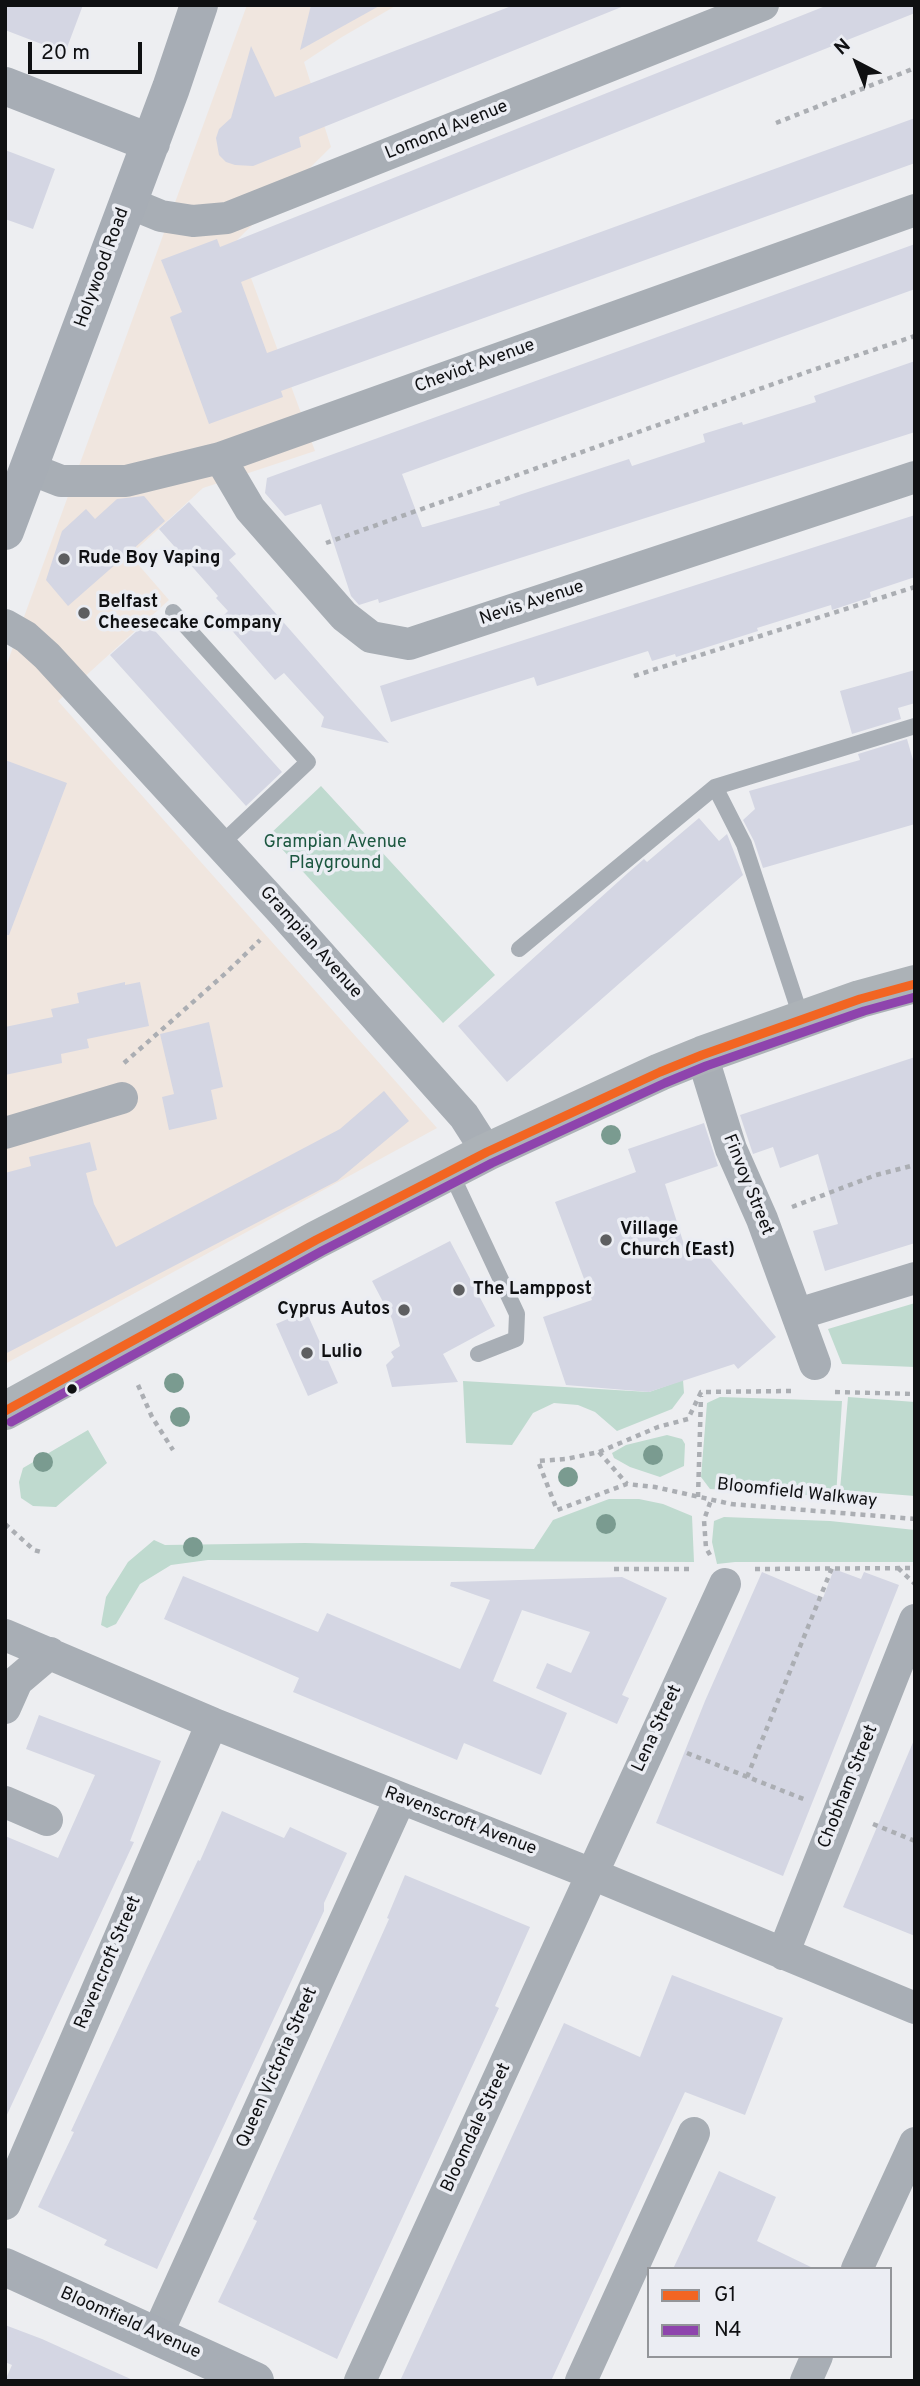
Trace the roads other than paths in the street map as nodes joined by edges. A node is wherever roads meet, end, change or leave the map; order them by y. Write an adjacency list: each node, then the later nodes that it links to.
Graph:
1 (199, 5): 4 (main road, Holywood Road)
2 (762, 5): 5 (street, Lomond Avenue)
3 (5, 86): 4 (main road)
4 (150, 143): 5 (main road, Holywood Road)
5 (127, 202): 8 (main road, Holywood Road)
6 (915, 210): 7 (street, Cheviot Avenue)
7 (220, 458): 8 (street, Cheviot Avenue); 9 (street, Nevis Avenue)
8 (28, 468): 10 (main road, Holywood Road)
9 (915, 477)
10 (5, 531)
11 (173, 612): 15 (lane)
12 (5, 625): 15 (street, Grampian Avenue)
13 (915, 726): 14 (lane)
14 (715, 787): 16 (lane); 18 (lane)
15 (221, 844): 22 (street, Grampian Avenue)
16 (519, 949)
17 (915, 984): 18 (main road)
18 (802, 1020): 19 (main road)
19 (702, 1055): 22 (main road); 25 (street, Finvoy Street)
20 (121, 1098): 21 (street)
21 (7, 1134)
22 (487, 1152): 23 (main road)
23 (450, 1171): 26 (lane); 28 (main road)
24 (915, 1278): 25 (street)
25 (798, 1314): 27 (street, Finvoy Street)
26 (478, 1354)
27 (815, 1382)
28 (5, 1411)
29 (721, 1576): 37 (street, Lena Street)
30 (915, 1620): 38 (street, Chobham Street)
31 (30, 1645): 32 (street); 33 (street, Ravenscroft Avenue)
32 (11, 1695)
33 (212, 1723): 34 (street, Ravenscroft Avenue); 42 (street, Ravencroft Street)
34 (400, 1799): 37 (street, Ravenscroft Avenue); 45 (street, Queen Victoria Street)
35 (5, 1802): 36 (street)
36 (47, 1820)
37 (592, 1874): 38 (street, Ravenscroft Avenue); 48 (street, Bloomdale Street)
38 (783, 1954): 39 (street, Ravenscroft Avenue)
39 (915, 2007)
40 (694, 2133): 49 (street)
41 (915, 2143): 44 (street)
42 (5, 2204)
43 (5, 2267): 45 (main road, Bloomfield Avenue)
44 (858, 2267)
45 (156, 2337): 47 (main road, Bloomfield Avenue)
46 (816, 2358): 50 (street)
47 (255, 2381)
48 (360, 2381)
49 (581, 2381)
50 (806, 2381)

